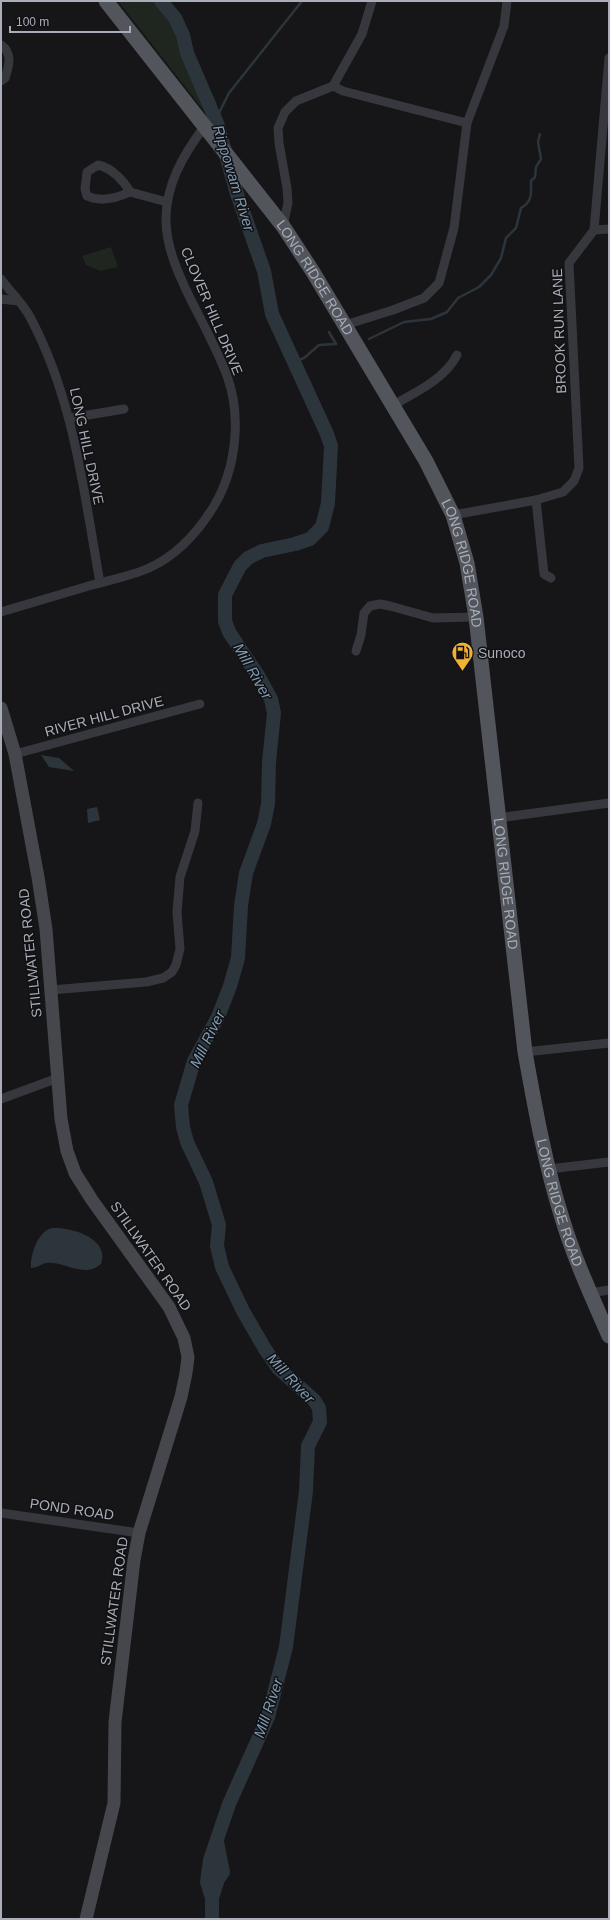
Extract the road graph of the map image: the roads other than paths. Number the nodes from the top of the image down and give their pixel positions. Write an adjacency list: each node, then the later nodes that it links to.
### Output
1 (106, 1): 9 (main road, LONG RIDGE ROAD)
2 (372, 1): 7 (street)
3 (507, 1): 8 (street)
4 (1, 45): 6 (street)
5 (609, 58): 14 (street)
6 (1, 81)
7 (333, 86): 8 (street); 12 (street)
8 (467, 123): 18 (street)
9 (204, 127): 11 (street, CLOVER HILL DRIVE); 12 (main road, LONG RIDGE ROAD)
10 (130, 192): 10 (street); 11 (street)
11 (167, 202): 26 (street, CLOVER HILL DRIVE)
12 (283, 226): 18 (main road, LONG RIDGE ROAD)
13 (609, 229): 14 (street)
14 (594, 230): 23 (street, BROOK RUN LANE)
15 (1, 278): 17 (street, LONG HILL DRIVE)
16 (1, 299): 17 (street)
17 (18, 301): 22 (street, LONG HILL DRIVE)
18 (345, 325): 20 (main road, LONG RIDGE ROAD)
19 (457, 355): 20 (street)
20 (393, 405): 24 (main road, LONG RIDGE ROAD)
21 (124, 409): 22 (street)
22 (70, 418): 26 (street, LONG HILL DRIVE)
23 (536, 500): 24 (street, BROOK RUN LANE); 25 (street)
24 (452, 515): 28 (main road, LONG RIDGE ROAD)
25 (551, 578)
26 (100, 583): 27 (street, CLOVER HILL DRIVE)
27 (1, 612)
28 (476, 617): 29 (street); 35 (main road, LONG RIDGE ROAD)
29 (356, 651)
30 (200, 704): 32 (street, RIVER HILL DRIVE)
31 (1, 708): 32 (main road, STILLWATER ROAD)
32 (15, 754): 36 (main road, STILLWATER ROAD)
33 (198, 803): 36 (street)
34 (609, 803): 35 (street)
35 (498, 818): 38 (main road, LONG RIDGE ROAD)
36 (52, 990): 39 (main road, STILLWATER ROAD)
37 (609, 1043): 38 (street)
38 (525, 1052): 42 (main road, LONG RIDGE ROAD)
39 (58, 1078): 40 (street); 47 (main road, STILLWATER ROAD)
40 (1, 1099)
41 (609, 1162): 42 (street)
42 (549, 1168): 44 (main road, LONG RIDGE ROAD)
43 (609, 1290): 44 (street)
44 (590, 1293): 45 (main road, LONG RIDGE ROAD)
45 (609, 1336)
46 (1, 1513): 47 (street, POND ROAD)
47 (139, 1533): 48 (main road, STILLWATER ROAD)
48 (86, 1919)

